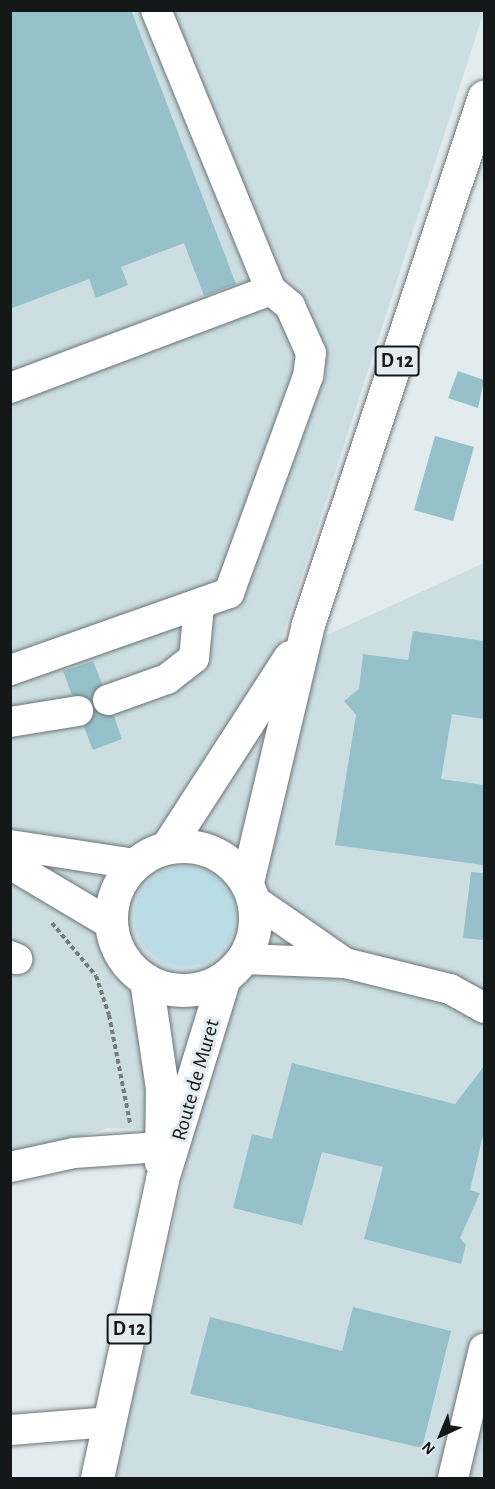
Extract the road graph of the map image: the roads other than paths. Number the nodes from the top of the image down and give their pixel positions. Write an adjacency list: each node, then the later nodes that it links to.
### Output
1 (156, 10): 3 (street)
2 (484, 97): 6 (main road, D 12)
3 (271, 290): 4 (street); 5 (street)
4 (10, 388)
5 (199, 606): 7 (street); 8 (street)
6 (308, 624): 12 (main road, D 12); 15 (main road, D 12)
7 (10, 670)
8 (108, 700)
9 (78, 711): 10 (street)
10 (10, 722)
11 (10, 845): 14 (street)
12 (167, 847): 14 (main road); 15 (main road)
13 (10, 864): 16 (street)
14 (134, 864): 16 (main road)
15 (250, 891): 17 (street); 18 (main road, Route de Muret)
16 (111, 924): 19 (main road)
17 (345, 963): 18 (street); 20 (street)
18 (234, 968): 19 (main road, Route de Muret); 23 (main road, Route de Muret / D 12)
19 (146, 980): 21 (main road, Route de Muret / D 12)
20 (484, 1008)
21 (160, 1147): 22 (street); 23 (main road, Route de Muret / D 12)
22 (10, 1167)
23 (162, 1179): 25 (main road, Route de Muret / D 12)
24 (484, 1349): 28 (street)
25 (108, 1422): 26 (street); 27 (main road, Route de Muret / D 12)
26 (10, 1430)
27 (97, 1479)
28 (453, 1479)

